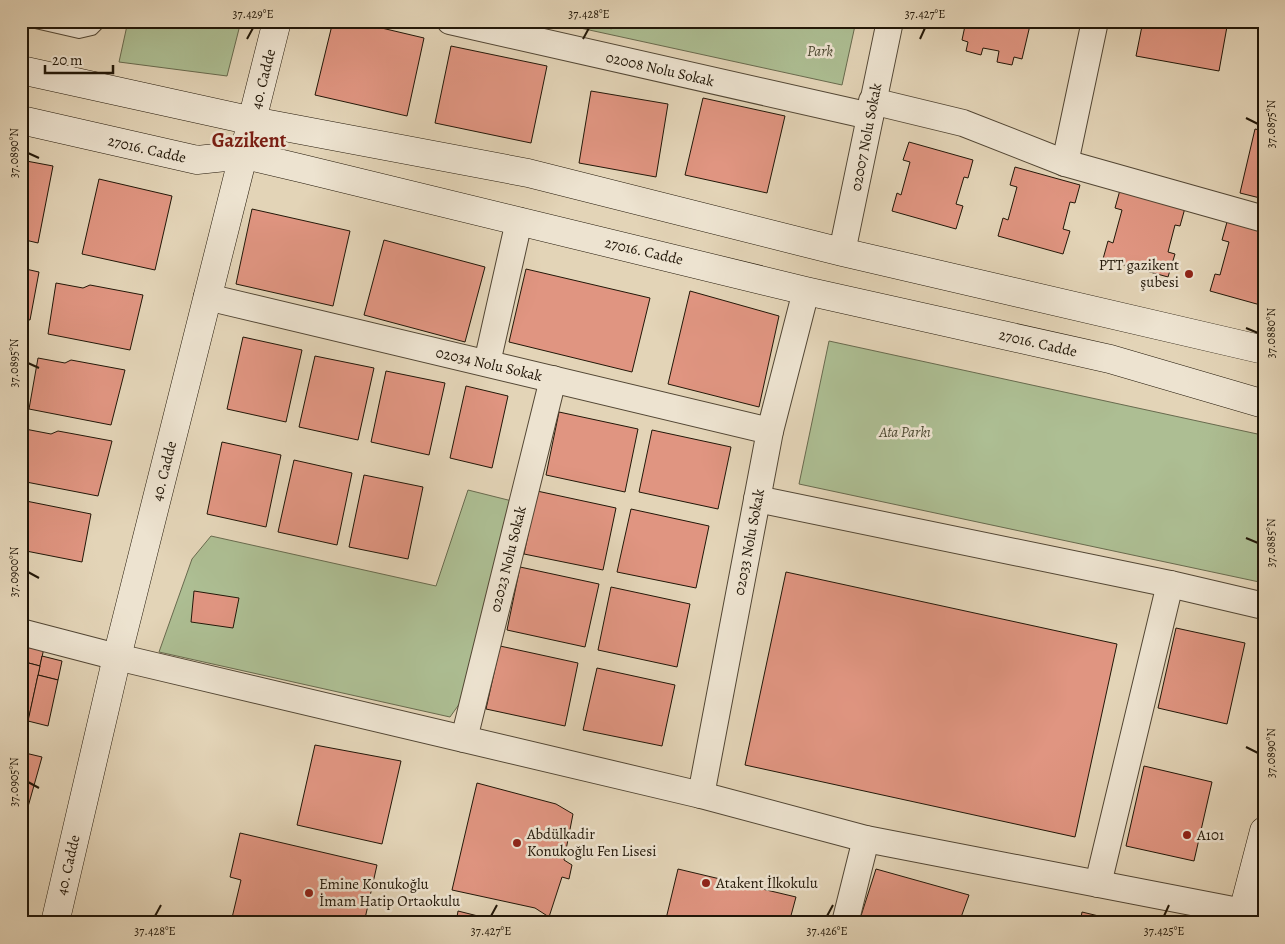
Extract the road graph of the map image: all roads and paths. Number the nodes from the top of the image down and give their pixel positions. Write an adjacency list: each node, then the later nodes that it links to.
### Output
1 (31, 21): 2 (lane)
2 (100, 21)
3 (277, 21): 12 (street, 40. Cadde)
4 (450, 21): 10 (street, 02008 Nolu Sokak)
5 (612, 21): 8 (path)
6 (890, 21): 10 (street, 02007 Nolu Sokak)
7 (1095, 21): 14 (street)
8 (610, 30)
9 (21, 70): 12 (street)
10 (871, 109): 14 (street, 02008 Nolu Sokak); 17 (street, 02007 Nolu Sokak)
11 (21, 120): 13 (street, 27016. Cadde)
12 (253, 121): 13 (street, 40. Cadde); 17 (street)
13 (245, 155): 16 (street, 27016. Cadde); 19 (street, 40. Cadde)
14 (1066, 163): 15 (street, 02008 Nolu Sokak)
15 (1264, 219)
16 (519, 221): 18 (street, 27016. Cadde); 21 (street)
17 (842, 252): 20 (street)
18 (806, 290): 23 (street, 27016. Cadde); 24 (street, 02033 Nolu Sokak)
19 (208, 297): 21 (street, 02034 Nolu Sokak); 29 (street, 40. Cadde)
20 (1264, 350)
21 (487, 363): 22 (street, 02034 Nolu Sokak)
22 (553, 379): 24 (street, 02034 Nolu Sokak); 30 (street, 02023 Nolu Sokak)
23 (1264, 404)
24 (770, 431): 25 (street, 02033 Nolu Sokak)
25 (757, 499): 26 (street); 31 (street, 02033 Nolu Sokak)
26 (1170, 584): 27 (street); 34 (street)
27 (1264, 606)
28 (21, 632): 29 (street)
29 (118, 657): 30 (street); 36 (street, 40. Cadde)
30 (464, 739): 31 (street)
31 (701, 796): 33 (street)
32 (1264, 831): 35 (street)
33 (866, 839): 34 (street); 37 (street)
34 (1098, 884): 35 (street)
35 (1249, 917)
36 (55, 923)
37 (845, 923)

